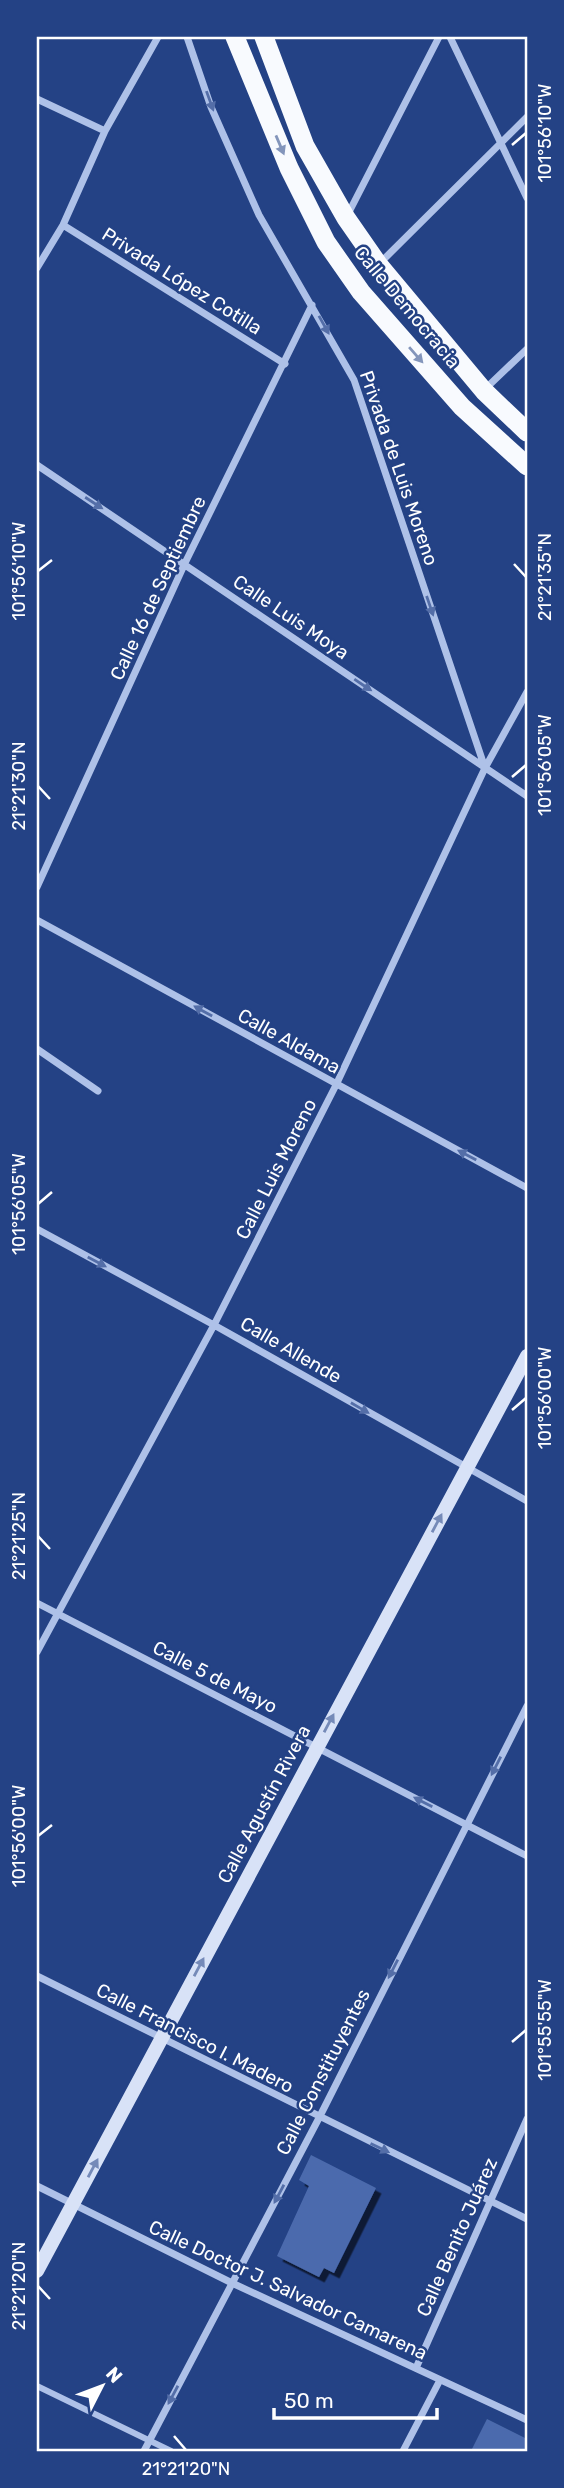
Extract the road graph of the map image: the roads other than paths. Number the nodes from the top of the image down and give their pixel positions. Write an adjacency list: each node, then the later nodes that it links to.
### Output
1 (158, 37): 9 (street)
2 (187, 37): 16 (street, Privada de Luis Moreno, one-way to 16)
3 (235, 37): 22 (highway, Calle Democracia, one-way to 22)
4 (264, 37): 12 (highway, Calle Democracia)
5 (439, 37): 12 (street)
6 (450, 37): 10 (street)
7 (37, 99): 9 (street)
8 (527, 117): 10 (street)
9 (105, 131): 13 (street)
10 (502, 141): 11 (street); 14 (street)
11 (527, 198)
12 (346, 218): 14 (highway, Calle Democracia)
13 (63, 225): 15 (street); 18 (street, Privada López Cotilla)
14 (378, 264): 19 (highway, Calle Democracia)
15 (37, 268)
16 (312, 305): 18 (street, Calle 16 de Septiembre); 25 (street, Privada de Luis Moreno, one-way to 25)
17 (527, 349): 19 (street)
18 (285, 363): 23 (street, Calle 16 de Septiembre)
19 (484, 391): 20 (highway, Calle Democracia)
20 (527, 432)
21 (37, 465): 23 (street, Calle Luis Moya, one-way to 23)
22 (527, 466)
23 (185, 563): 25 (street, Calle Luis Moya, one-way to 25); 27 (street, Calle 16 de Septiembre)
24 (527, 692): 25 (street, Calle Luis Moreno)
25 (485, 768): 26 (street, Calle Luis Moya); 30 (street, Calle Luis Moreno)
26 (527, 796)
27 (37, 887)
28 (37, 920): 30 (street, Calle Aldama, one-way to 28)
29 (37, 1049): 31 (street)
30 (336, 1085): 32 (street, Calle Aldama, one-way to 30); 34 (street, Calle Luis Moreno)
31 (98, 1091)
32 (527, 1188)
33 (37, 1229): 34 (street, Calle Allende, one-way to 34)
34 (214, 1325): 36 (street, Calle Allende, one-way to 36); 39 (street, Calle Luis Moreno)
35 (527, 1356): 36 (main road, Calle Agustín Rivera)
36 (466, 1468): 37 (street, Calle Allende); 42 (main road, Calle Agustín Rivera, one-way to 36)
37 (527, 1500)
38 (37, 1602): 39 (street, Calle 5 de Mayo)
39 (57, 1613): 40 (street, Calle Luis Moreno); 42 (street, Calle 5 de Mayo)
40 (37, 1652)
41 (527, 1706): 43 (street, Calle Constituyentes, one-way to 43)
42 (316, 1747): 43 (street, Calle 5 de Mayo, one-way to 42); 46 (main road, Calle Agustín Rivera, one-way to 42)
43 (466, 1824): 44 (street, Calle 5 de Mayo); 47 (street, Calle Constituyentes, one-way to 47)
44 (527, 1856)
45 (37, 1976): 46 (street, Calle Francisco I. Madero)
46 (161, 2038): 47 (street, Calle Francisco I. Madero); 51 (main road, Calle Agustín Rivera, one-way to 46)
47 (319, 2118): 50 (street, Calle Francisco I. Madero, one-way to 50); 54 (street, Calle Constituyentes, one-way to 54)
48 (527, 2119): 50 (street, Calle Benito Juárez)
49 (37, 2186): 51 (street, Calle Doctor J. Salvador Camarena)
50 (489, 2202): 52 (street, Calle Francisco I. Madero); 55 (street, Calle Benito Juárez)
51 (74, 2204): 53 (main road, Calle Agustín Rivera); 54 (street, Calle Doctor J. Salvador Camarena)
52 (527, 2219)
53 (37, 2271)
54 (232, 2283): 55 (street, Calle Doctor J. Salvador Camarena); 59 (street, Calle Constituyentes, one-way to 59)
55 (416, 2368): 56 (street, Calle Doctor J. Salvador Camarena)
56 (440, 2380): 58 (street, Calle Doctor J. Salvador Camarena); 62 (street)
57 (37, 2386): 59 (street)
58 (527, 2420)
59 (149, 2441): 60 (street, Calle Constituyentes); 61 (street)
60 (144, 2451)
61 (171, 2451)
62 (402, 2451)

